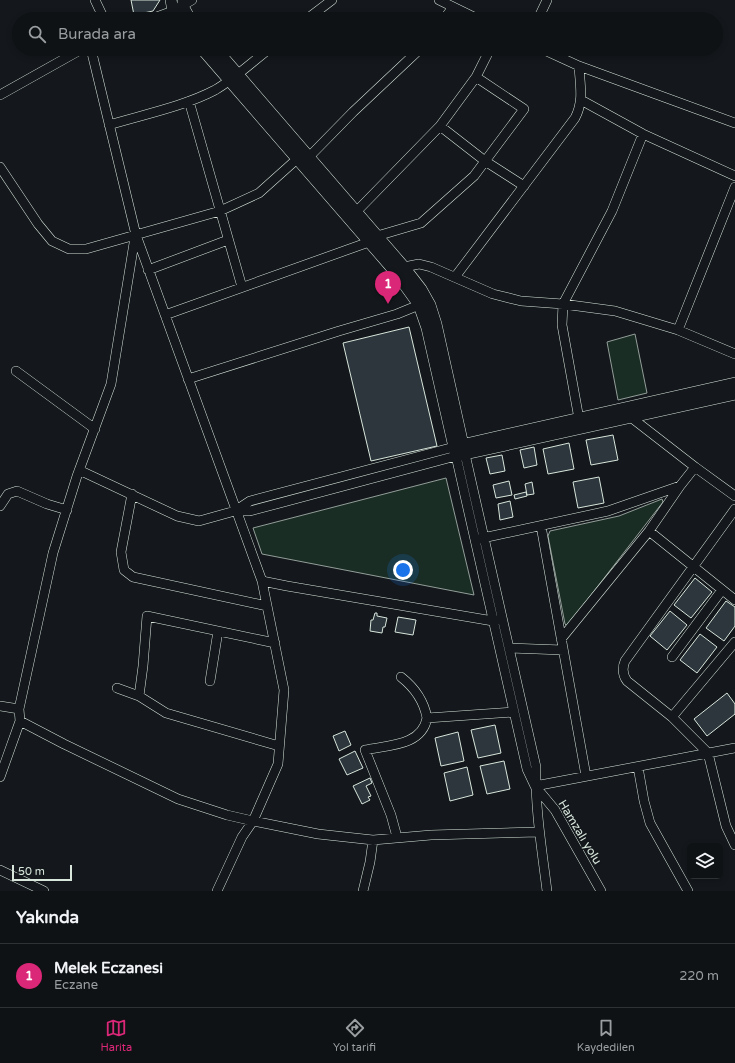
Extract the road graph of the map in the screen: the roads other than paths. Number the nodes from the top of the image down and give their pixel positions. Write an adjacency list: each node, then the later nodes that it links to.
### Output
1 (95, 0): 8 (street)
2 (332, 0): 10 (street)
3 (439, 0): 6 (street)
4 (547, 0): 13 (street)
5 (186, 2): 7 (street); 9 (main road)
6 (453, 7): 11 (street); 12 (street)
7 (174, 10)
8 (101, 12)
9 (188, 12)
10 (316, 12)
11 (449, 12)
12 (463, 12)
13 (541, 12)
14 (70, 56): 25 (street)
15 (93, 56): 29 (street)
16 (210, 56): 23 (main road)
17 (220, 56): 23 (main road)
18 (260, 56): 23 (street)
19 (413, 56): 32 (street)
20 (486, 56): 24 (street)
21 (557, 56): 22 (street)
22 (579, 66): 26 (street); 28 (street)
23 (233, 77): 27 (street); 32 (main road)
24 (476, 77): 30 (street); 33 (street)
25 (0, 95)
26 (581, 100): 31 (street); 36 (street)
27 (189, 101): 29 (street); 38 (street)
28 (735, 123)
29 (109, 125): 40 (street)
30 (440, 126): 33 (street); 39 (street)
31 (643, 134): 35 (street); 47 (street)
32 (303, 160): 38 (street); 39 (main road); 41 (main road)
33 (485, 161): 36 (street); 41 (street)
34 (0, 167): 40 (street)
35 (735, 176)
36 (524, 186): 45 (street)
37 (735, 187): 50 (street)
38 (220, 211): 40 (street); 42 (street)
39 (356, 212): 41 (main road)
40 (136, 236): 43 (street); 58 (street)
41 (373, 239): 44 (main road); 46 (street)
42 (228, 240): 43 (street); 46 (street)
43 (148, 270): 49 (street)
44 (400, 270): 45 (street); 48 (main road); 59 (main road)
45 (455, 277): 47 (street)
46 (242, 287): 49 (street)
47 (563, 304): 50 (street); 57 (street)
48 (419, 306): 53 (street); 59 (main road)
49 (165, 315): 53 (street)
50 (678, 330): 51 (street)
51 (735, 354)
52 (16, 371): 58 (street)
53 (188, 379): 68 (street)
54 (735, 383): 56 (main road)
55 (735, 394): 56 (main road)
56 (627, 413): 57 (main road); 59 (main road); 60 (street)
57 (579, 419): 59 (main road)
58 (95, 429): 61 (street)
59 (460, 450): 68 (street); 71 (street); 72 (street)
60 (695, 467): 62 (street); 64 (street)
61 (80, 470): 63 (street); 67 (street)
62 (680, 486): 69 (street); 70 (street)
63 (132, 494): 68 (street); 77 (street)
64 (735, 496)
65 (0, 506): 67 (street)
66 (735, 509): 73 (street)
67 (67, 510): 91 (street)
68 (235, 511): 74 (street)
69 (541, 526): 71 (street); 80 (street)
70 (649, 531): 73 (street); 80 (street)
71 (484, 538): 72 (street); 78 (street)
72 (475, 540): 78 (street)
73 (692, 566): 75 (street); 93 (street)
74 (262, 581): 77 (street); 78 (street)
75 (722, 590): 76 (street); 85 (street)
76 (735, 600)
77 (267, 606): 82 (street)
78 (498, 619): 83 (street); 92 (street)
79 (218, 631): 82 (street); 87 (street); 89 (street)
80 (561, 639): 84 (street)
81 (735, 642): 93 (street)
82 (275, 643): 96 (street)
83 (509, 648): 84 (street); 102 (street)
84 (562, 650): 100 (street)
85 (672, 656)
86 (401, 677): 94 (street)
87 (210, 681)
88 (117, 688): 89 (street)
89 (139, 696): 96 (street)
90 (0, 706): 91 (street)
91 (19, 709): 95 (street)
92 (514, 712): 94 (street); 102 (street)
93 (672, 717): 98 (street)
94 (427, 718): 105 (street)
95 (20, 721): 101 (street); 103 (street)
96 (280, 746): 103 (street)
97 (735, 748): 98 (street)
98 (708, 753): 99 (street); 107 (street)
99 (638, 767): 100 (street); 114 (street)
100 (586, 776): 102 (street)
101 (0, 777)
102 (535, 786): 104 (street); 113 (street, Hamzalı yolu)
103 (253, 821): 106 (street); 110 (street)
104 (539, 832): 105 (street); 112 (street)
105 (397, 837): 106 (street)
106 (373, 840): 111 (street)
107 (735, 845)
108 (0, 870): 109 (street)
109 (44, 891)
110 (217, 891)
111 (363, 891)
112 (547, 891)
113 (601, 891)
114 (688, 891)

